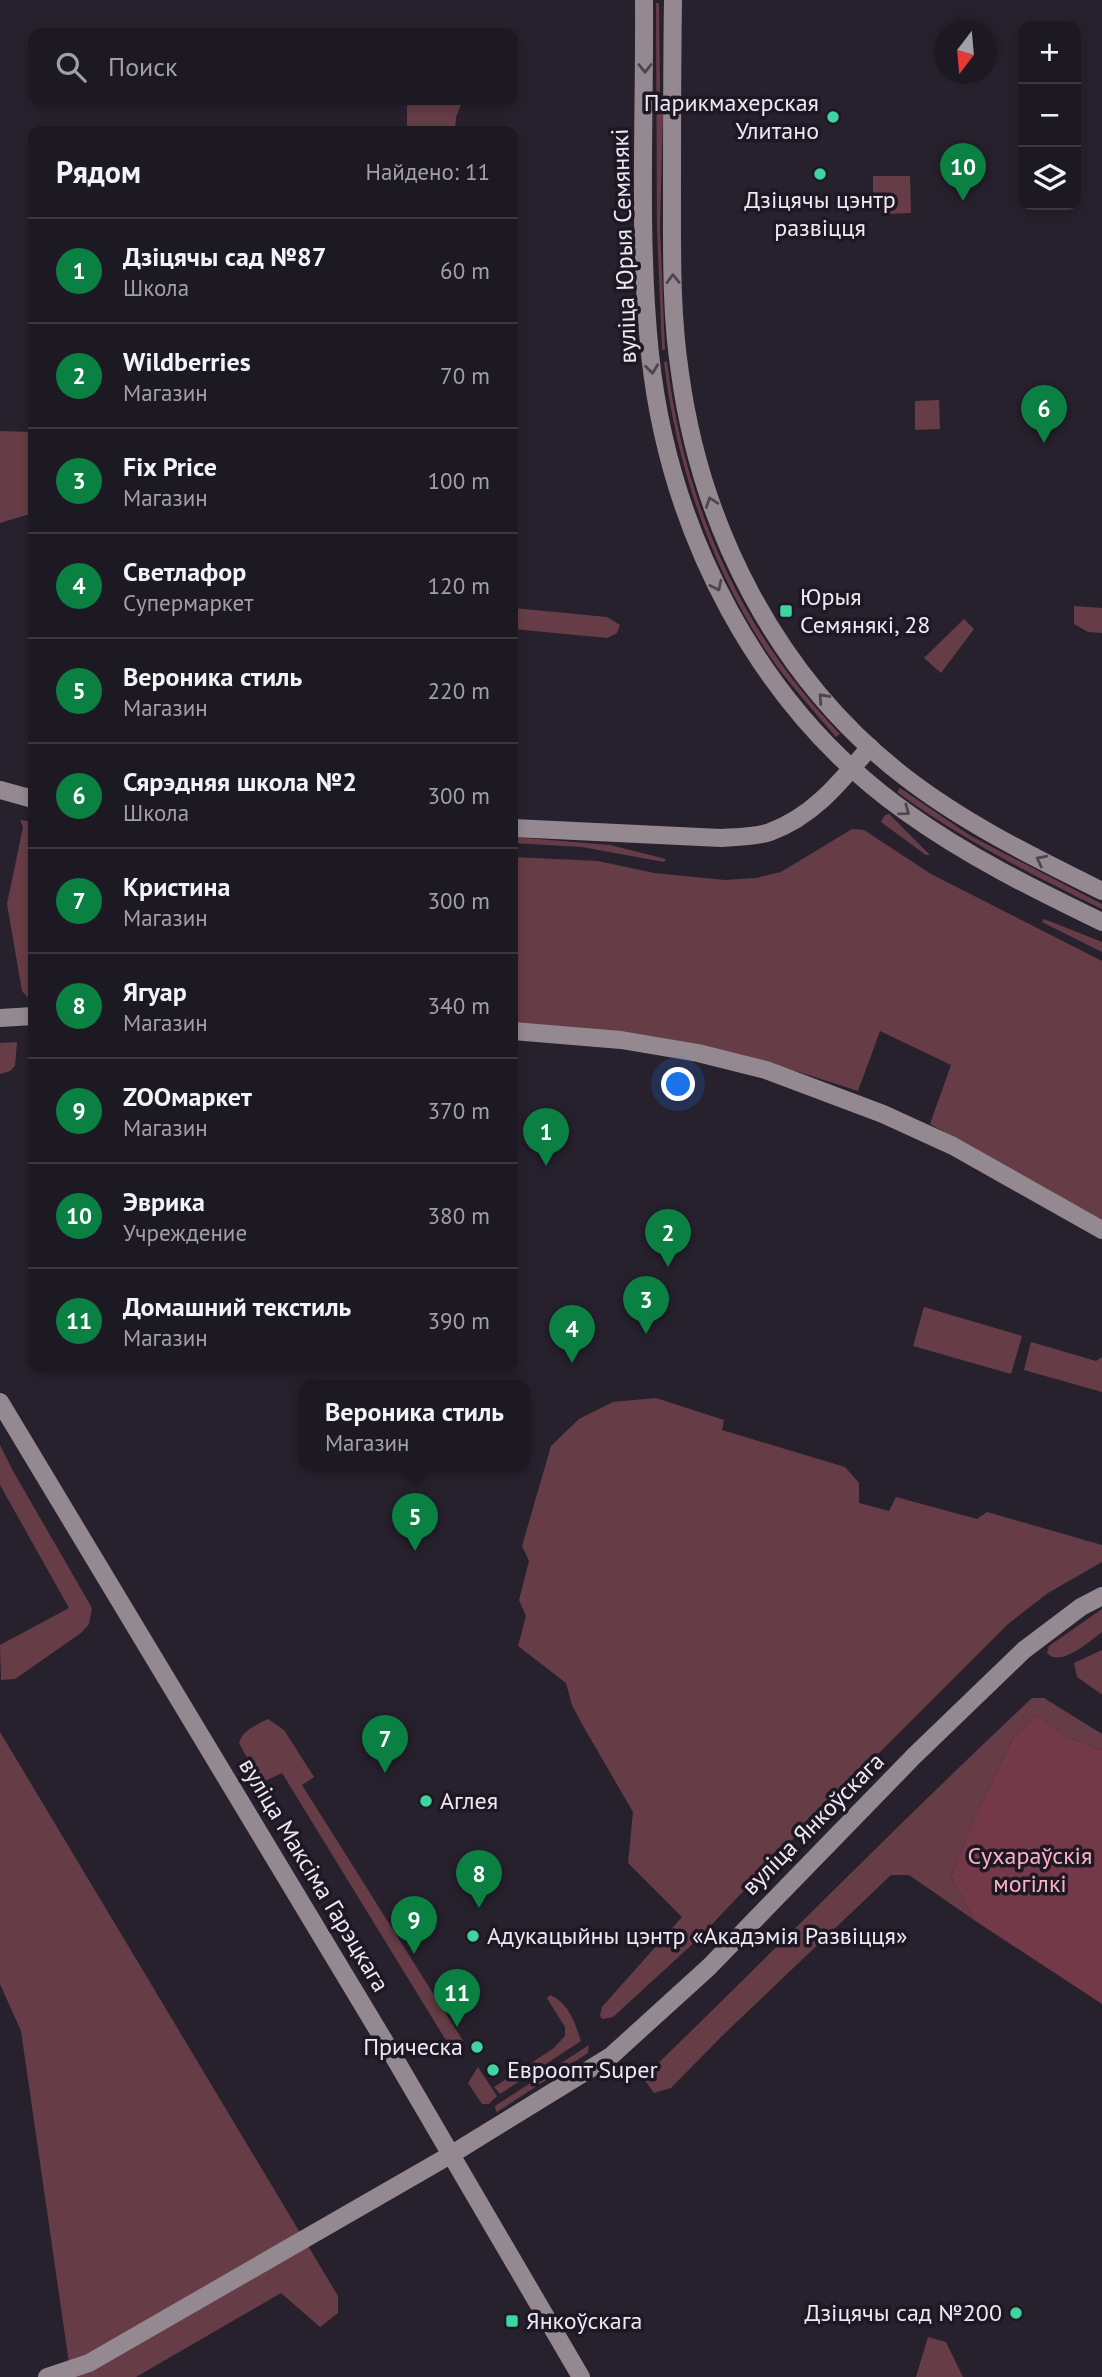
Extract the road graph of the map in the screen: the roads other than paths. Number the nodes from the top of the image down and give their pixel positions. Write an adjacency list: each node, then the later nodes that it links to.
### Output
1 (644, 0): 4 (main road, вуліца Юрыя Семянякі, one-way to 4)
2 (673, 0): 3 (main road, вуліца Юрыя Семянякі, one-way to 2)
3 (870, 747): 4 (main road); 9 (main road, вуліца Юрыя Семянякі, one-way to 3)
4 (852, 768): 8 (main road); 10 (main road, вуліца Юрыя Семянякі, one-way to 10)
5 (0, 789): 6 (main road); 7 (main road)
6 (28, 789)
7 (28, 797)
8 (518, 828)
9 (1102, 891)
10 (1102, 922)
11 (28, 1016): 12 (main road)
12 (0, 1018)
13 (518, 1031): 14 (main road)
14 (1102, 1230)
15 (0, 1402): 17 (main road, вуліца Максіма Гарэцкага)
16 (1102, 1595): 17 (main road, вуліца Янкоўскага)
17 (452, 2154): 18 (main road, вуліца Янкоўскага); 19 (main road, вуліца Максіма Гарэцкага)
18 (47, 2377)
19 (581, 2377)

